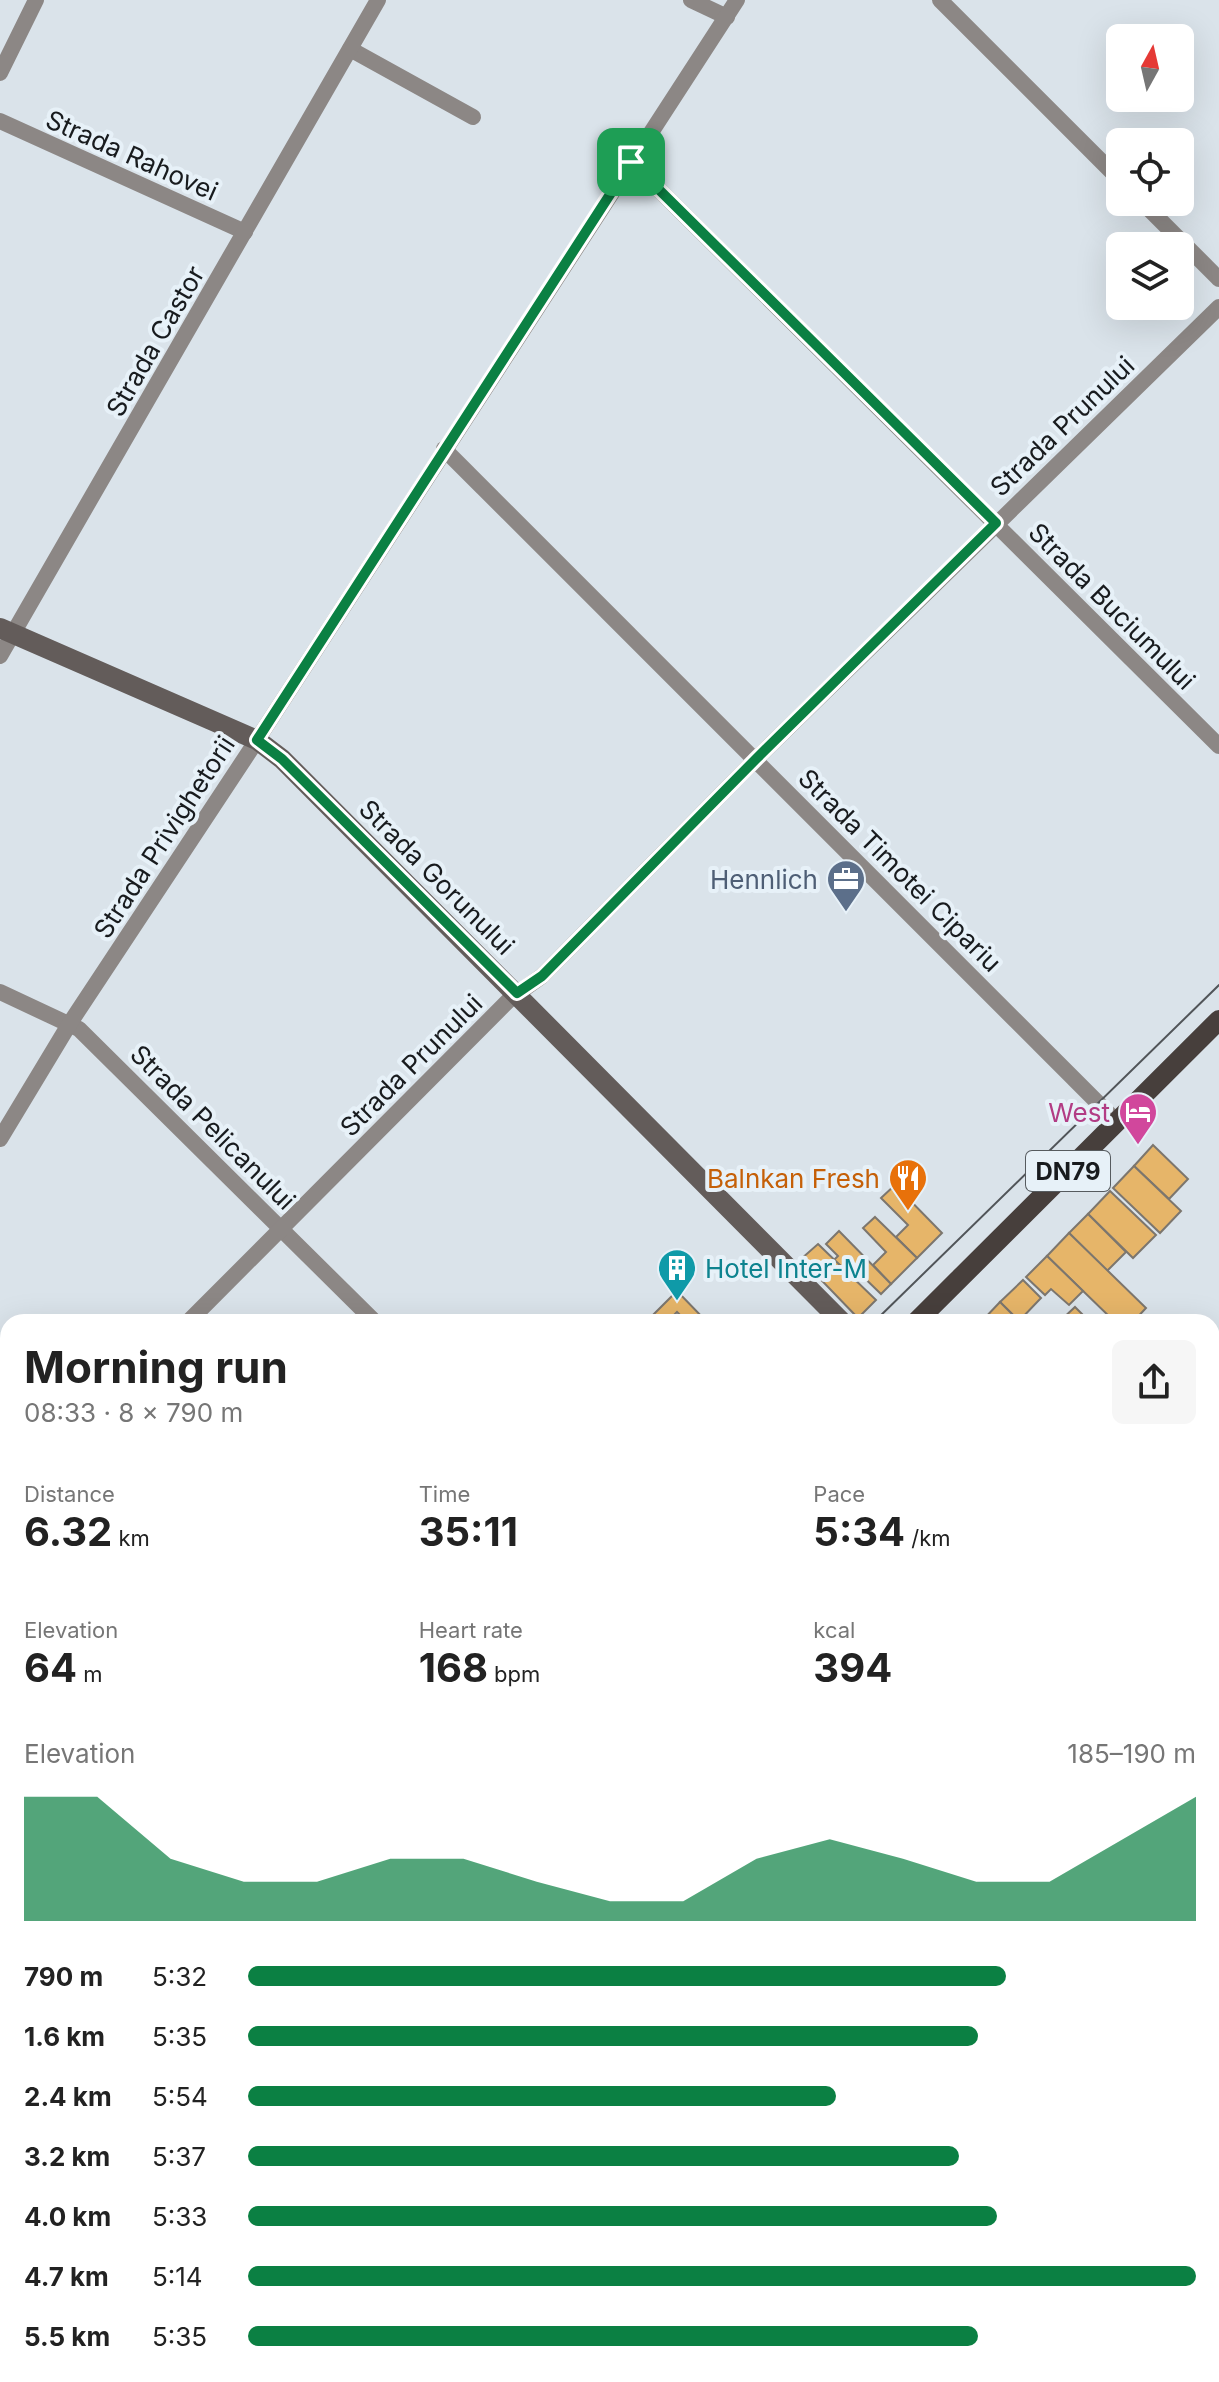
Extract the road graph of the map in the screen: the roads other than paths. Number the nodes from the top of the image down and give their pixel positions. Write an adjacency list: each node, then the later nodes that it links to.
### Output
1 (36, 0): 8 (street)
2 (378, 0): 7 (street, Strada Castor)
3 (691, 0): 6 (street)
4 (737, 0): 6 (street, Strada Privighetorii)
5 (940, 0): 12 (street)
6 (727, 17): 11 (street, Strada Privighetorii)
7 (350, 49): 9 (street); 14 (street, Strada Castor)
8 (0, 73)
9 (473, 117)
10 (0, 121): 14 (street, Strada Rahovei)
11 (631, 162): 17 (street, Strada Privighetorii); 18 (street, Strada Buciumului)
12 (1106, 166)
13 (1156, 216): 15 (street)
14 (245, 232): 19 (street, Strada Castor)
15 (1219, 279)
16 (1219, 307): 18 (street, Strada Prunului)
17 (444, 449): 21 (street, Strada Privighetorii); 23 (street, Strada Timotei Cipariu)
18 (996, 523): 22 (street, Strada Buciumului); 23 (street, Strada Prunului)
19 (6, 631): 20 (street, Strada Castor); 21 (street, Strada Gorunului)
20 (0, 656)
21 (257, 740): 25 (street, Strada Gorunului); 27 (street, Strada Privighetorii)
22 (1219, 746)
23 (756, 759): 25 (street, Strada Prunului); 28 (street, Strada Timotei Cipariu)
24 (0, 992): 27 (street, Strada Pelicanului)
25 (517, 993): 30 (street, Strada Prunului); 33 (street, Strada Gorunului)
26 (1219, 1020): 28 (main road, DN79)
27 (70, 1023): 29 (street, Strada Privighetorii); 30 (street, Strada Pelicanului)
28 (1117, 1122): 34 (main road, DN79)
29 (0, 1139)
30 (282, 1229): 31 (street, Strada Prunului); 32 (street, Strada Pelicanului)
31 (196, 1314)
32 (367, 1314)
33 (834, 1314)
34 (924, 1314)

